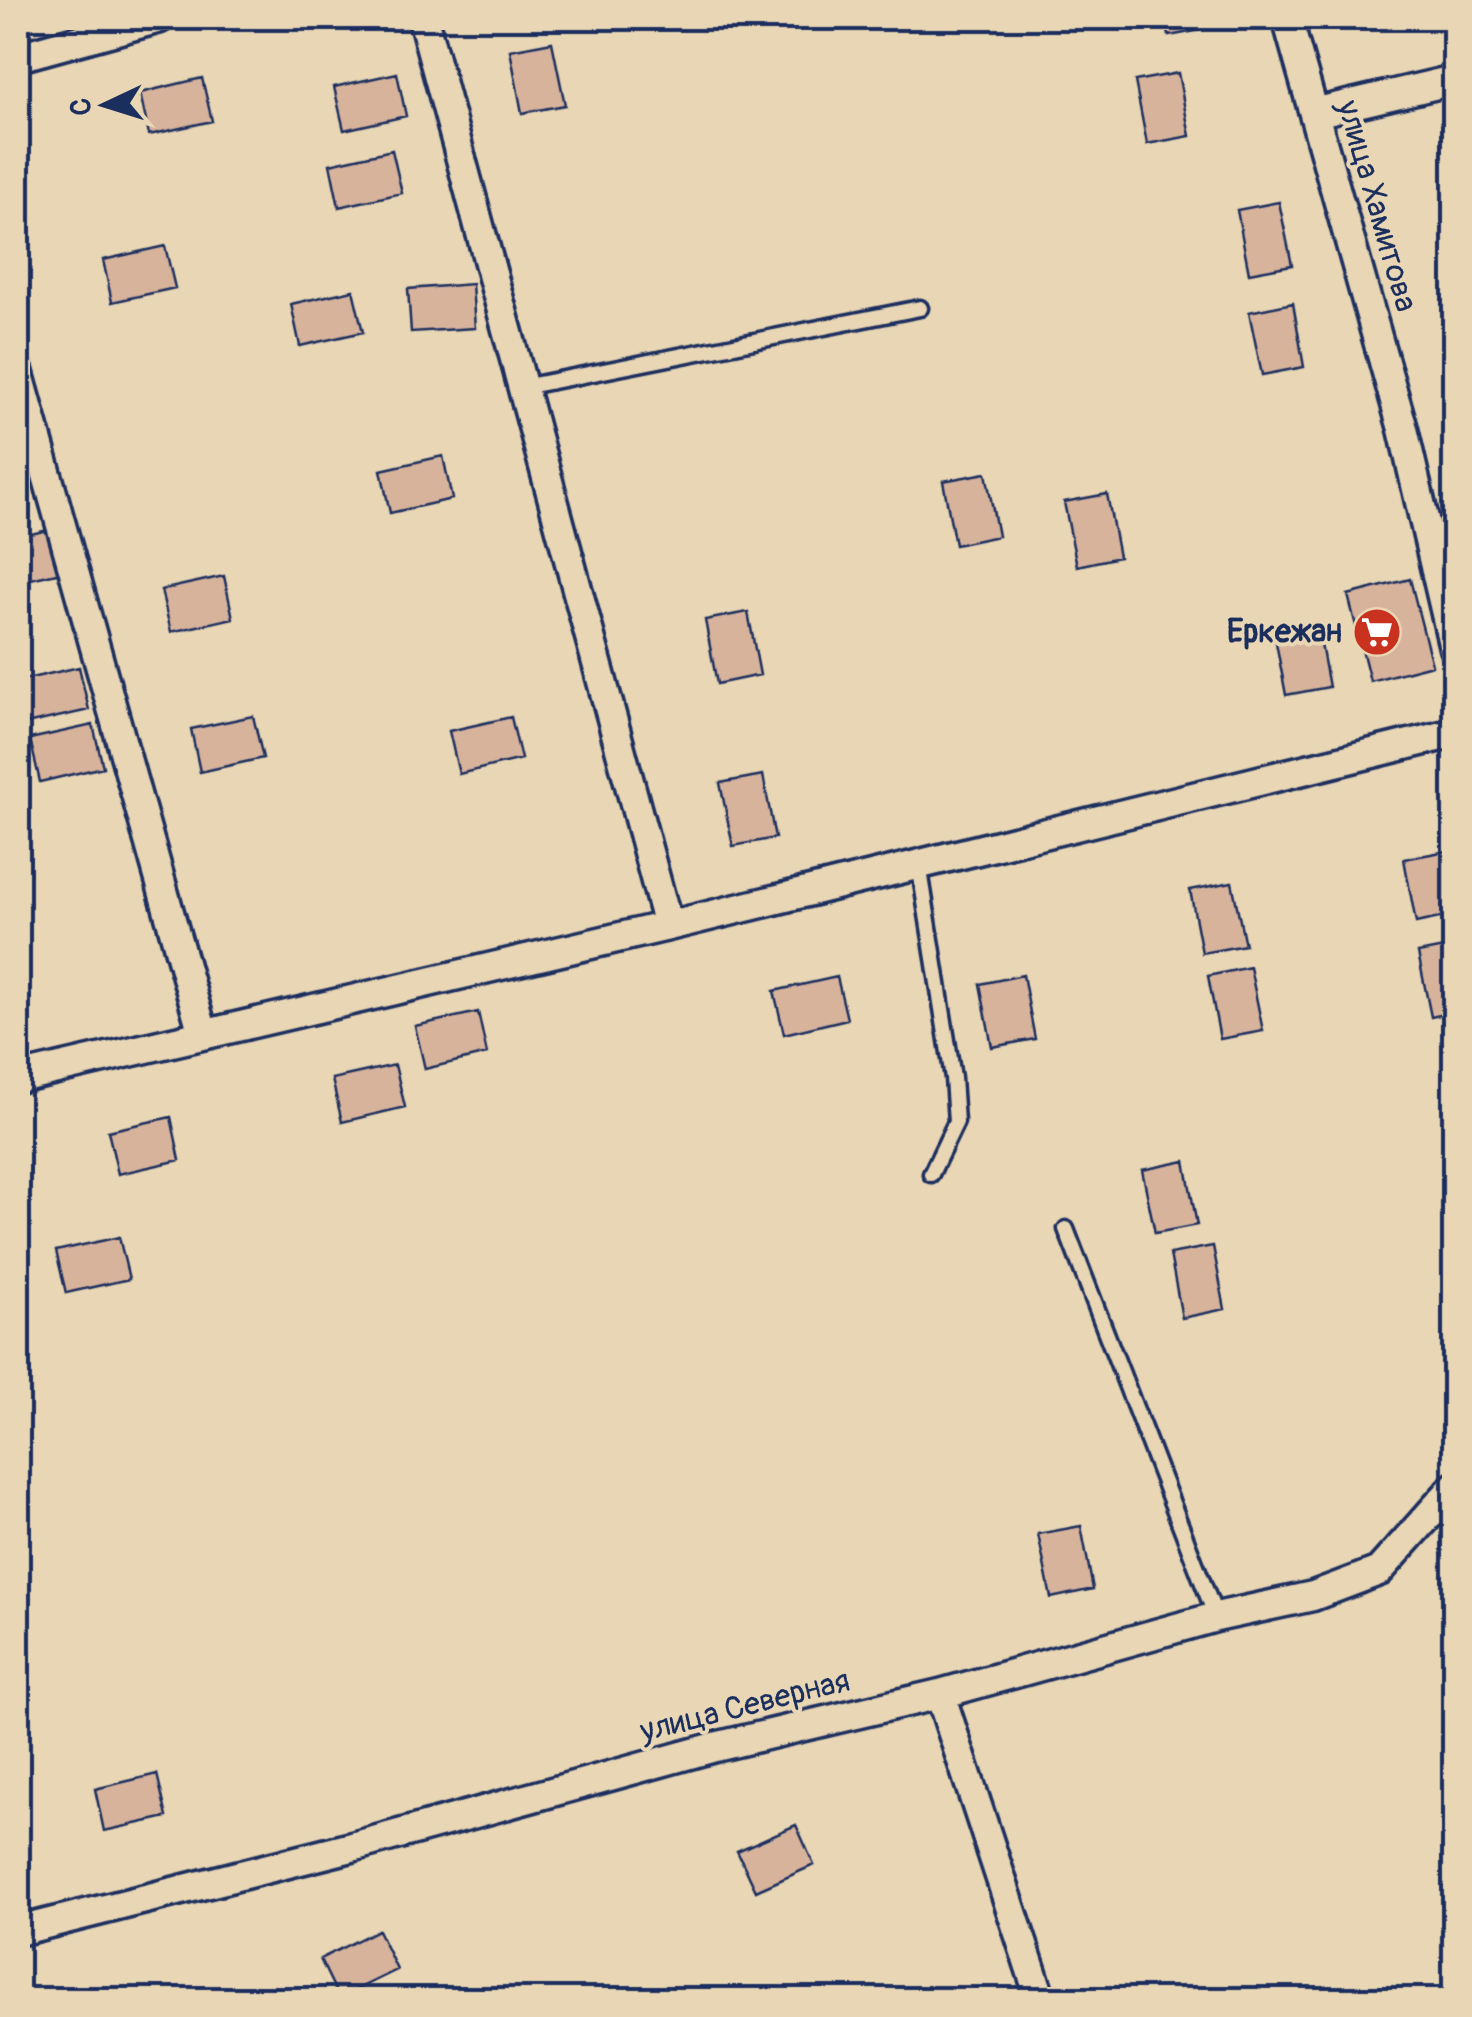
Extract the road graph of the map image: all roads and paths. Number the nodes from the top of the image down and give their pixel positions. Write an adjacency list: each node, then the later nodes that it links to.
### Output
1 (160, 18): 4 (street)
2 (423, 18): 9 (street)
3 (1287, 18): 6 (street, улица Хамитова)
4 (18, 57)
5 (1454, 80): 6 (street)
6 (1314, 114): 10 (street, улица Хамитова)
7 (920, 308): 9 (lane)
8 (18, 371): 14 (street)
9 (523, 387): 13 (street)
10 (1454, 648)
11 (1454, 733): 12 (street)
12 (919, 864): 13 (street); 16 (lane)
13 (668, 926): 14 (street)
14 (204, 1034): 15 (street)
15 (18, 1078)
16 (930, 1174)
17 (1066, 1229): 19 (lane)
18 (1454, 1487): 19 (street, улица Северная)
19 (1216, 1616): 20 (street, улица Северная)
20 (940, 1694): 21 (street, улица Северная); 22 (street)
21 (18, 1931)
22 (1041, 2000)

